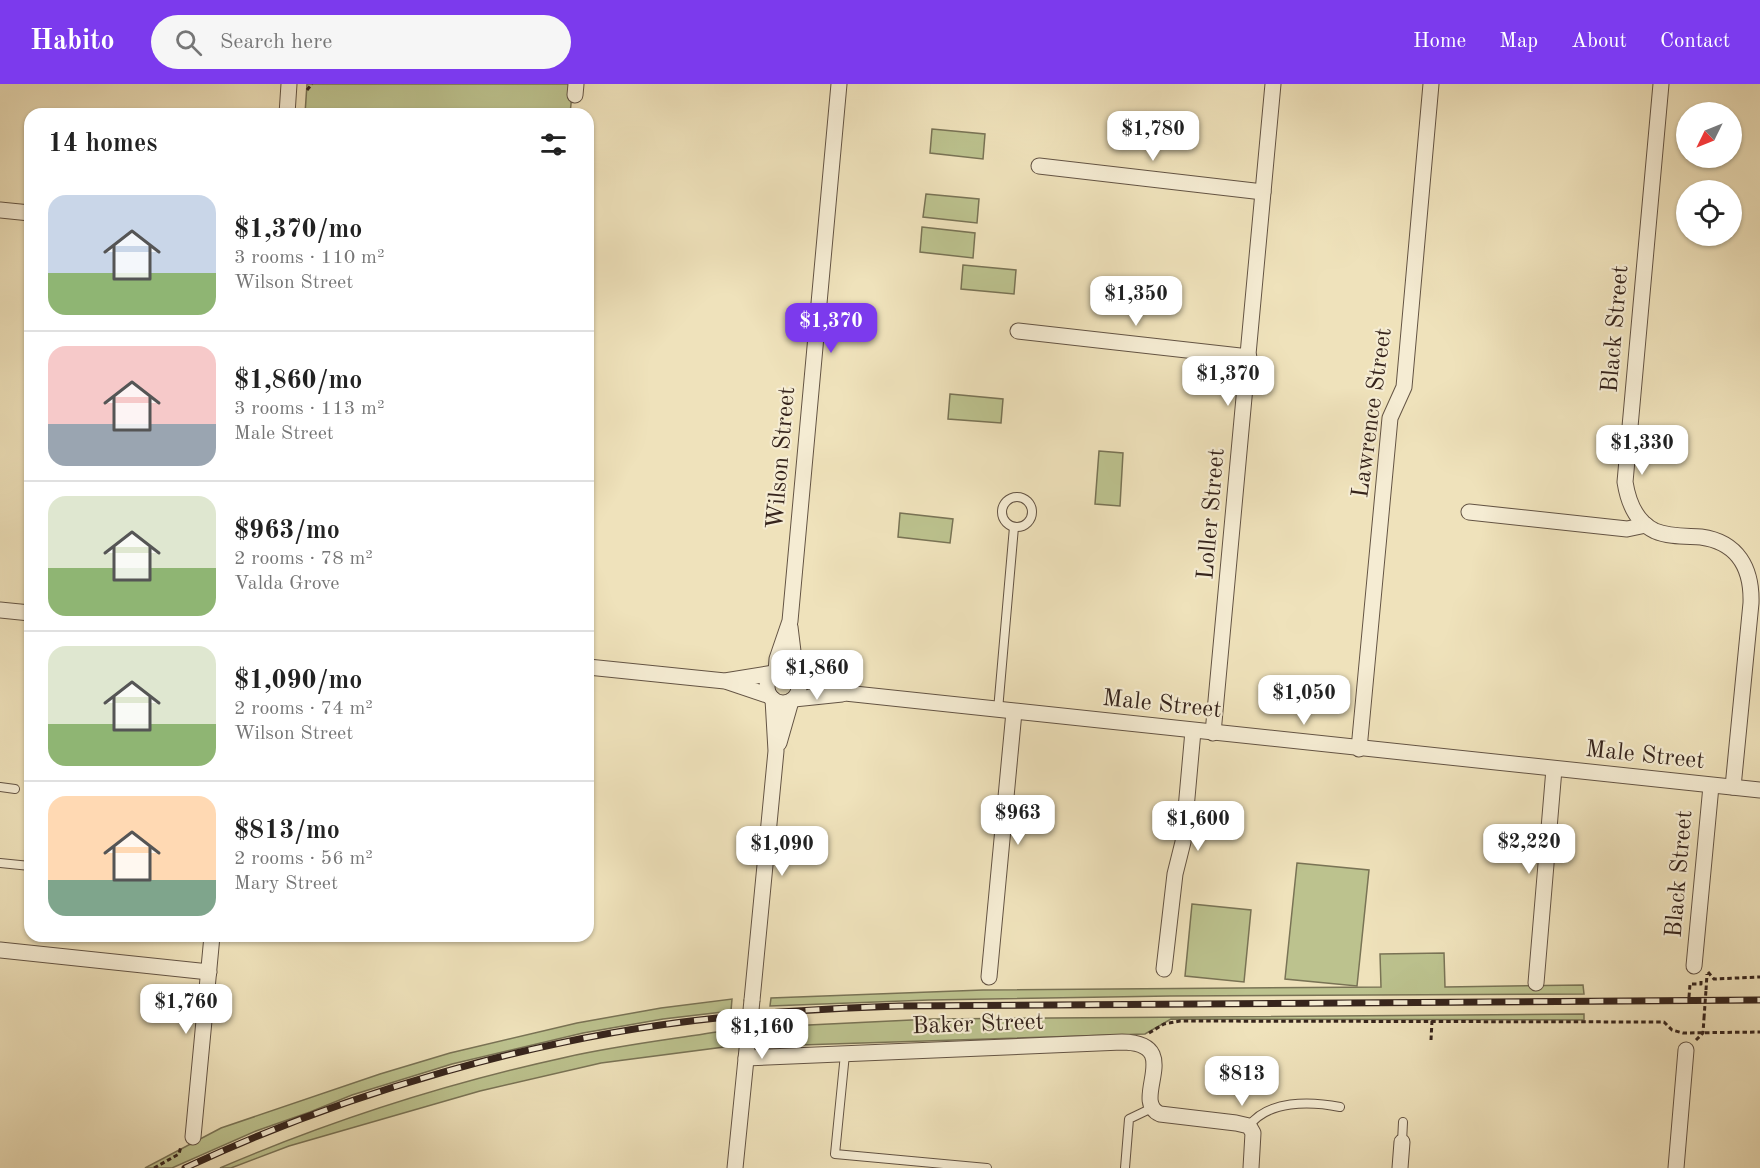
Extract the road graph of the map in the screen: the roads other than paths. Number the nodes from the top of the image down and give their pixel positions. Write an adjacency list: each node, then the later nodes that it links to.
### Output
1 (289, 84): 6 (street)
2 (839, 84): 18 (street, Wilson Street)
3 (1273, 84): 8 (street, Loller Street)
4 (1431, 84): 30 (street, Lawrence Street)
5 (1661, 84): 14 (street, Black Street)
6 (287, 108)
7 (1039, 166): 8 (street)
8 (1263, 192): 12 (street, Loller Street)
9 (0, 210): 10 (street)
10 (24, 212)
11 (1018, 331): 12 (street)
12 (1249, 357): 29 (street, Loller Street)
13 (1469, 512): 14 (street)
14 (1646, 525): 35 (street)
15 (1014, 527): 15 (lane); 26 (lane)
16 (0, 610): 17 (street)
17 (24, 612)
18 (790, 621): 20 (street, Wilson Street); 21 (street, Wilson Street)
19 (594, 668): 22 (street)
20 (775, 672): 21 (street); 22 (street); 24 (street)
21 (797, 677): 23 (street, Male Street); 25 (street)
22 (725, 681): 24 (street)
23 (845, 693): 25 (street, Male Street); 26 (street, Male Street)
24 (771, 697): 25 (street); 31 (street)
25 (793, 700): 31 (street)
26 (998, 710): 27 (street, Male Street)
27 (1014, 712): 28 (street, Male Street); 45 (street)
28 (1193, 731): 29 (street, Male Street); 42 (street)
29 (1213, 733): 30 (street, Male Street)
30 (1359, 749): 32 (street, Male Street)
31 (776, 751): 49 (street, bridge)
32 (1554, 770): 33 (street, Male Street); 46 (street)
33 (1711, 786): 35 (street, Male Street); 43 (street, Black Street)
34 (0, 787): 36 (lane)
35 (1733, 787): 37 (street, Male Street)
36 (15, 789)
37 (1760, 790)
38 (0, 863): 39 (lane)
39 (24, 865)
40 (212, 942): 44 (street)
41 (0, 950): 44 (street)
42 (1164, 969)
43 (1701, 971)
44 (209, 972): 54 (street)
45 (989, 976)
46 (1536, 983)
47 (1686, 1050): 61 (street)
48 (845, 1054): 49 (street, Baker Street); 51 (street, Baker Street); 57 (lane)
49 (746, 1058): 56 (street)
50 (1340, 1107): 53 (lane)
51 (1152, 1108): 53 (street); 58 (lane)
52 (1403, 1122): 55 (lane)
53 (1249, 1126): 59 (street)
54 (193, 1137)
55 (1402, 1142): 60 (street)
56 (735, 1168)
57 (987, 1168)
58 (1125, 1168)
59 (1251, 1168)
60 (1400, 1168)
61 (1676, 1168)

